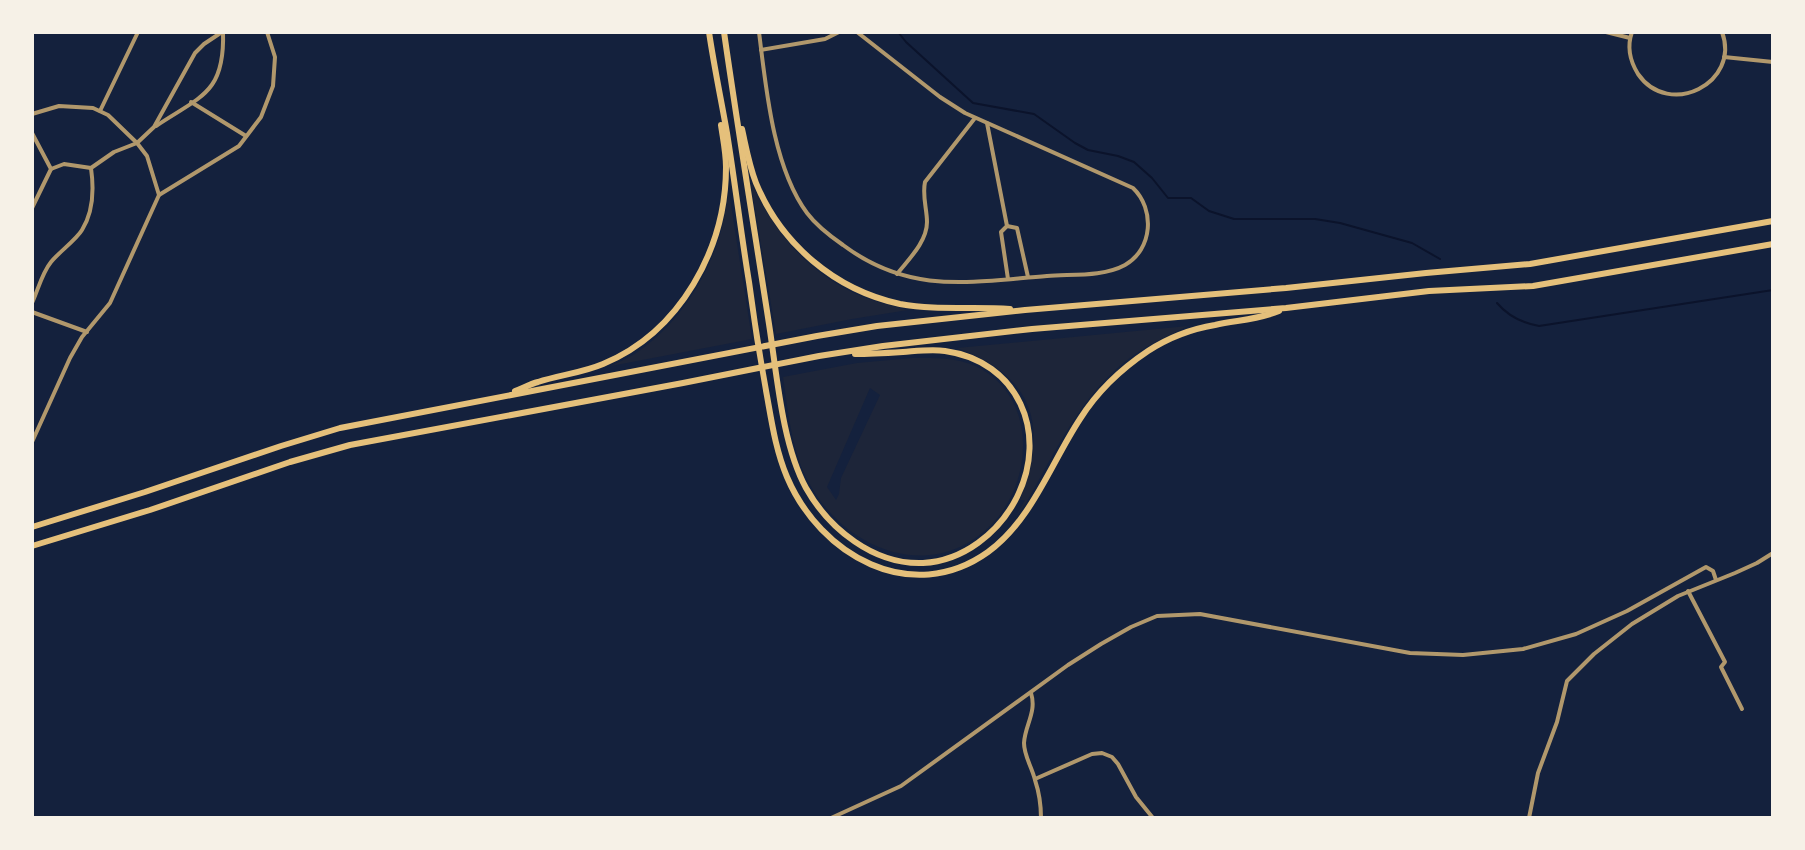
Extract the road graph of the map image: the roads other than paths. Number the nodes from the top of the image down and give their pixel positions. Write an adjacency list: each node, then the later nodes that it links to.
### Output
1 (138, 32): 18 (street)
2 (222, 32): 17 (street); 22 (street)
3 (267, 32): 24 (street)
4 (709, 32): 16 (highway)
5 (724, 32): 15 (highway)
6 (759, 32): 12 (street)
7 (839, 32): 12 (street)
8 (857, 32): 20 (street)
9 (1606, 32): 11 (street)
10 (1722, 32): 13 (street)
11 (1631, 35): 13 (street)
12 (761, 50): 33 (street)
13 (1724, 57): 14 (street)
14 (1773, 62)
15 (732, 86): 38 (highway); 41 (highway)
16 (718, 89): 37 (highway); 42 (highway)
17 (191, 102): 22 (street); 24 (street)
18 (100, 111): 19 (street); 25 (street)
19 (32, 114)
20 (975, 118): 21 (street); 33 (street)
21 (987, 123): 31 (street); 34 (street)
22 (154, 127): 25 (street)
23 (32, 133): 27 (street)
24 (246, 136): 28 (street)
25 (137, 143): 26 (street); 28 (street)
26 (91, 168): 27 (street); 36 (street)
27 (51, 169): 29 (street)
28 (159, 195): 40 (street)
29 (32, 208)
30 (1773, 221): 38 (highway)
31 (1007, 226): 34 (street); 35 (street)
32 (1773, 244): 37 (highway)
33 (897, 274): 35 (street)
34 (1028, 277): 35 (street)
35 (1008, 279)
36 (32, 303)
37 (1286, 308): 41 (highway)
38 (1025, 310): 42 (highway)
39 (32, 312): 40 (street)
40 (87, 332): 43 (street)
41 (819, 356): 45 (highway)
42 (502, 397): 44 (highway)
43 (33, 438)
44 (32, 527)
45 (32, 546)
46 (1773, 553): 47 (street)
47 (1716, 580): 48 (street); 49 (street)
48 (1688, 591): 50 (street); 55 (street)
49 (1031, 693): 51 (street); 52 (street)
50 (1742, 709)
51 (1035, 779): 53 (street); 54 (street)
52 (831, 818)
53 (1041, 818)
54 (1153, 818)
55 (1529, 818)

